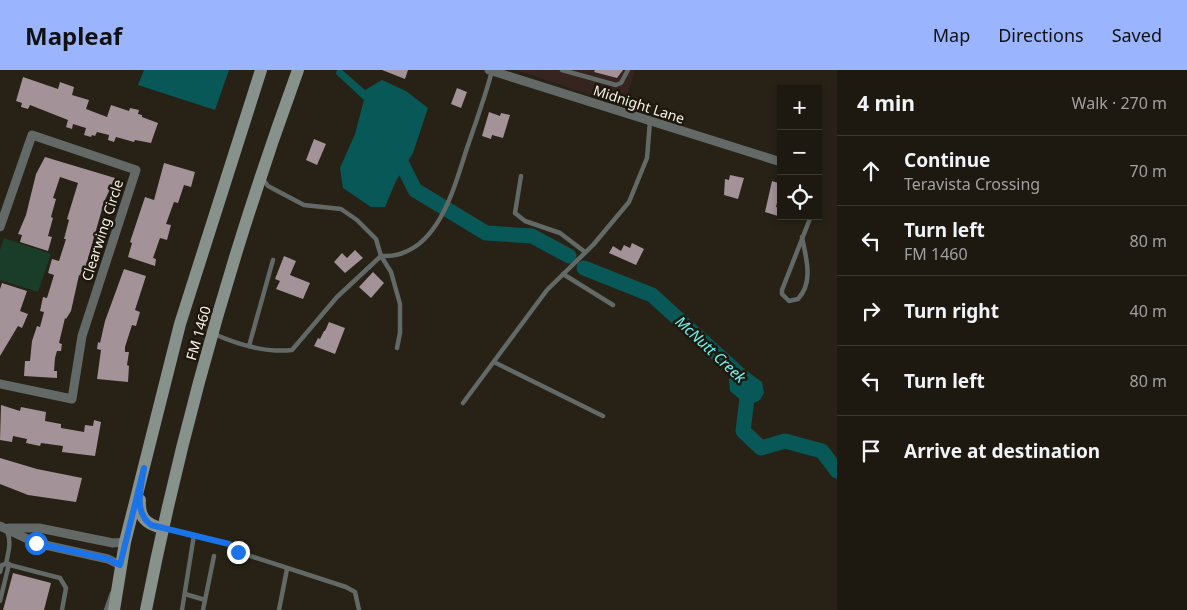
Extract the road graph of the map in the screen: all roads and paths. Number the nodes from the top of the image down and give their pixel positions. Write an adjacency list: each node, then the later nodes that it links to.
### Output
1 (261, 70): 28 (main road, FM 1460 / FM 1460)
2 (298, 70): 11 (main road, FM 1460 / FM 1460)
3 (491, 70): 7 (street, Midnight Lane); 17 (lane)
4 (562, 70): 8 (lane)
5 (586, 70): 8 (lane)
6 (628, 70): 8 (lane)
7 (515, 74): 9 (street, Midnight Lane)
8 (584, 76)
9 (650, 122): 10 (street, Midnight Lane); 16 (lane)
10 (777, 161)
11 (260, 176): 17 (lane); 21 (main road, FM 1460 / FM 1460)
12 (521, 176): 16 (lane)
13 (809, 220): 15 (lane)
14 (0, 227): 25 (street, Clearwing Circle)
15 (802, 237): 15 (lane)
16 (585, 252): 19 (lane)
17 (381, 256): 22 (lane); 23 (lane)
18 (273, 260): 22 (lane)
19 (563, 274): 20 (lane); 24 (lane)
20 (613, 305)
21 (213, 334): 22 (lane); 30 (main road, FM 1460 / FM 1460)
22 (249, 346)
23 (397, 348)
24 (494, 362): 26 (lane); 27 (lane)
25 (0, 384)
26 (463, 403)
27 (603, 416)
28 (144, 468): 30 (main road); 32 (main road, FM 1460 / FM 1460)
29 (3, 527): 32 (street); 34 (lane); 35 (street)
30 (162, 528): 31 (lane); 45 (main road, FM 1460 / FM 1460)
31 (194, 535): 36 (lane); 39 (lane)
32 (125, 542): 35 (main road, FM 1460 / FM 1460)
33 (214, 556): 40 (lane)
34 (8, 564): 37 (lane); 41 (lane); 42 (lane)
35 (120, 565): 38 (main road, FM 1460 / FM 1460)
36 (287, 570): 48 (lane); 49 (lane)
37 (0, 572)
38 (118, 581): 43 (lane); 44 (main road, FM 1460 / FM 1460)
39 (185, 594): 40 (lane); 46 (lane)
40 (205, 600): 47 (lane)
41 (0, 601)
42 (62, 610)
43 (106, 610)
44 (114, 610)
45 (146, 610)
46 (182, 610)
47 (203, 610)
48 (279, 610)
49 (360, 610)

